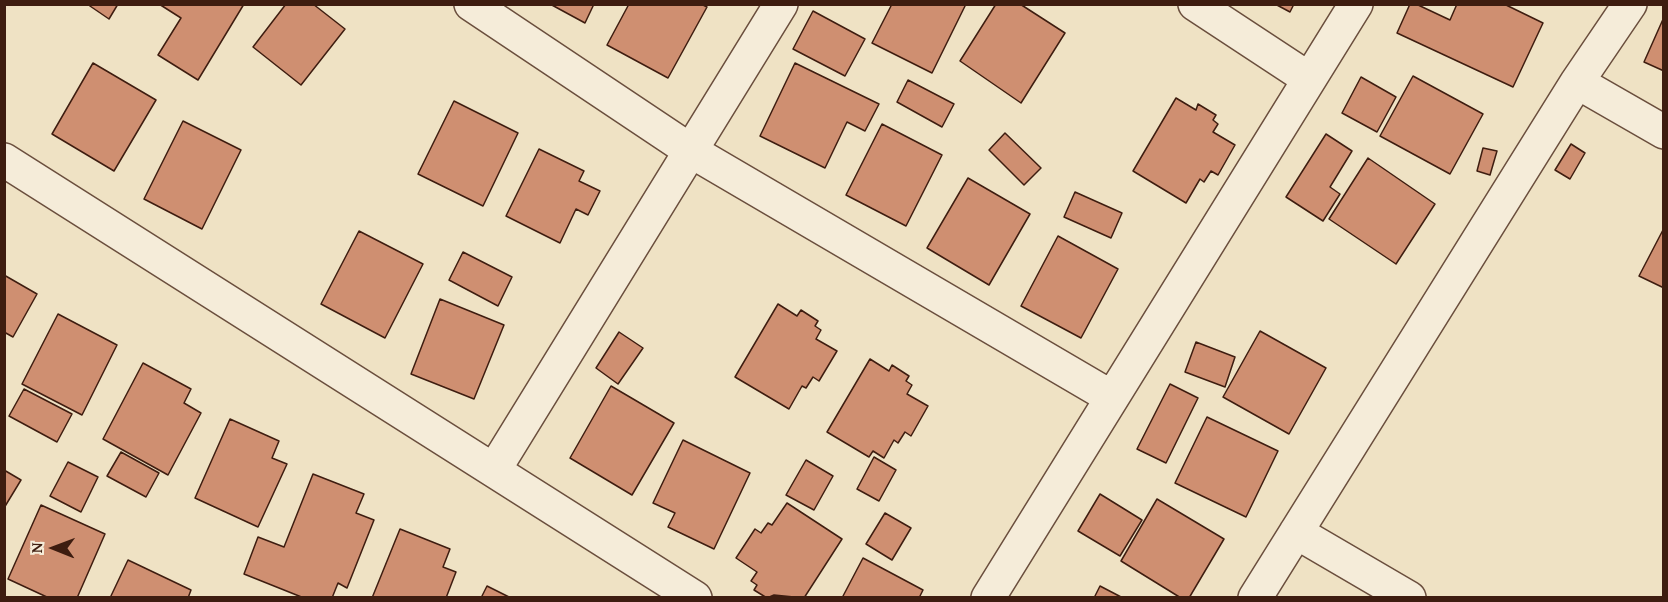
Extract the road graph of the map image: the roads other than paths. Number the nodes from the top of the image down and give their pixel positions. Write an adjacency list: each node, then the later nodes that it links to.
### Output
1 (471, 4): 9 (street)
2 (782, 4): 9 (street)
3 (1195, 4): 6 (street)
4 (1356, 4): 6 (street)
5 (1630, 4): 7 (street)
6 (1309, 80): 11 (street)
7 (1577, 82): 8 (street); 13 (street)
8 (1664, 132)
9 (691, 151): 11 (street); 12 (street)
10 (4, 160): 12 (street)
11 (1111, 397): 15 (street)
12 (495, 470): 14 (street)
13 (1296, 532): 16 (street); 17 (street)
14 (695, 597)
15 (988, 597)
16 (1255, 597)
17 (1409, 597)

